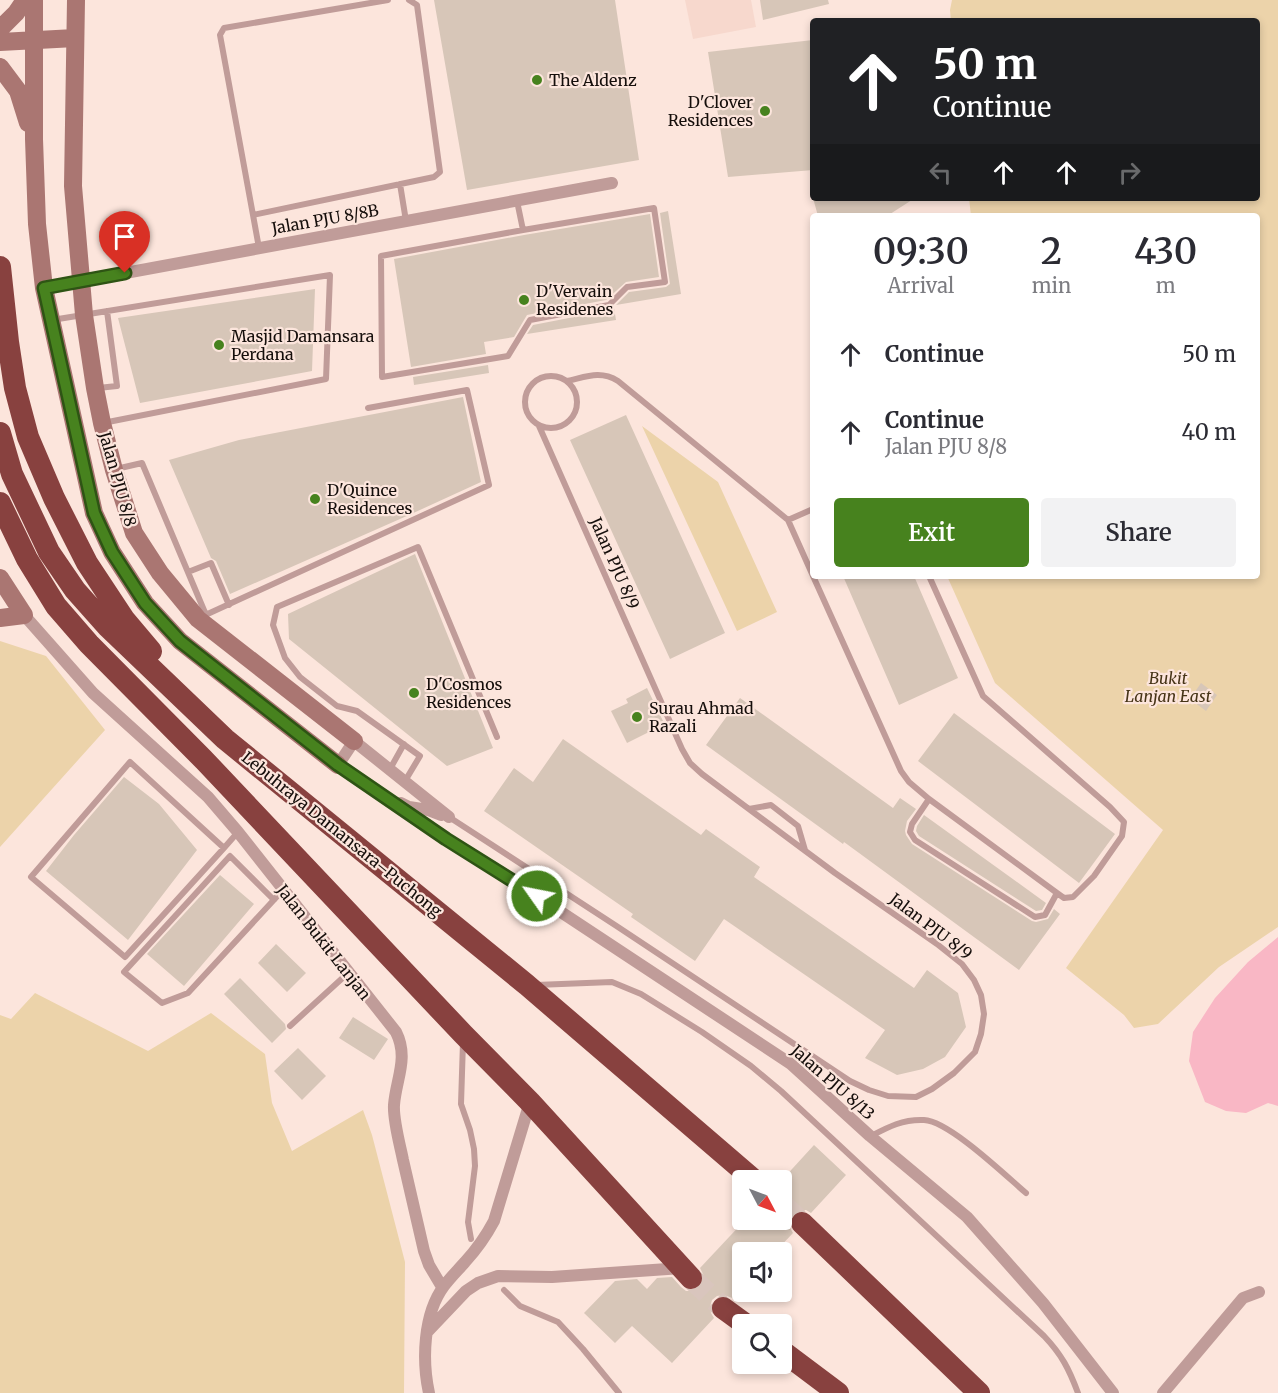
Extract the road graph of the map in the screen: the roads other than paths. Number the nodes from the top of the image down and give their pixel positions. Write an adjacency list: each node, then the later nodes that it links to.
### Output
1 (25, 0): 6 (street)
2 (34, 0): 8 (street, Jalan PJU 8/8)
3 (76, 0): 7 (street, Jalan PJU 8/8)
4 (388, 0): 15 (lane)
5 (409, 0): 13 (lane)
6 (0, 29)
7 (75, 38): 8 (street); 20 (street, Jalan PJU 8/8)
8 (34, 40): 9 (street); 11 (street, Jalan PJU 8/8)
9 (0, 42)
10 (0, 67): 11 (street)
11 (34, 139): 21 (street, Jalan PJU 8/8)
12 (612, 183): 14 (street, Jalan PJU 8/8B)
13 (400, 184): 15 (lane); 16 (lane)
14 (517, 201): 16 (street, Jalan PJU 8/8B); 17 (lane)
15 (253, 215): 18 (lane)
16 (406, 221): 18 (street, Jalan PJU 8/8B)
17 (523, 230): 17 (lane)
18 (259, 248): 20 (street, Jalan PJU 8/8B)
19 (0, 267): 45 (highway)
20 (81, 281): 21 (street, Jalan PJU 8/8B); 23 (street, Jalan PJU 8/8)
21 (44, 288): 24 (street, Jalan PJU 8/8)
22 (107, 310): 23 (lane); 26 (lane); 28 (lane)
23 (84, 315): 24 (lane); 26 (street, Jalan PJU 8/8)
24 (51, 320): 48 (street, Jalan PJU 8/8)
25 (567, 381): 29 (lane); 29 (lane, Jalan PJU 8/9); 34 (lane, Jalan PJU 8/9)
26 (95, 388): 28 (street, Jalan PJU 8/8)
27 (368, 408): 40 (lane)
28 (102, 423): 31 (street, Jalan PJU 8/8)
29 (539, 426): 53 (lane, Jalan PJU 8/9)
30 (0, 433): 45 (highway, Lebuhraya Damansara–Puchong)
31 (114, 470): 36 (lane); 42 (street, Jalan PJU 8/8)
32 (0, 503): 66 (highway, Lebuhraya Damansara–Puchong)
33 (810, 510): 34 (lane)
34 (788, 520): 35 (lane, Jalan PJU 8/9)
35 (810, 569)
36 (188, 573): 40 (lane); 42 (lane)
37 (0, 578): 41 (street, Jalan Bukit Lanjan)
38 (814, 579): 52 (lane, Jalan PJU 8/9)
39 (930, 579): 61 (lane, Jalan PJU 8/9)
40 (229, 604): 42 (lane)
41 (24, 615): 43 (street); 56 (street, Jalan Bukit Lanjan)
42 (202, 617): 46 (street, Jalan PJU 8/8)
43 (0, 618)
44 (497, 737): 47 (lane)
45 (225, 739): 64 (highway, Lebuhraya Damansara–Puchong)
46 (354, 741): 48 (street); 49 (street, Jalan PJU 8/8)
47 (404, 744): 49 (lane); 50 (lane)
48 (338, 765): 51 (street, Jalan PJU 8/8)
49 (390, 769): 50 (street, Jalan PJU 8/8)
50 (407, 783): 54 (street); 55 (street, Jalan PJU 8/8)
51 (374, 790): 54 (street); 57 (street, Jalan PJU 8/13)
52 (929, 799): 61 (lane, Jalan PJU 8/9); 61 (lane)
53 (749, 809): 59 (lane, Jalan PJU 8/9); 59 (lane)
54 (428, 810): 55 (street); 57 (street)
55 (448, 817): 59 (lane, Jalan PJU 8/9)
56 (238, 832): 58 (lane); 60 (street, Jalan Bukit Lanjan)
57 (446, 839): 68 (street, Jalan PJU 8/13)
58 (224, 848): 58 (lane)
59 (806, 851)
60 (283, 890): 62 (lane); 63 (street, Jalan Bukit Lanjan)
61 (1057, 893)
62 (274, 900): 62 (lane)
63 (348, 973): 65 (lane); 74 (street, Jalan Bukit Lanjan)
64 (526, 985): 69 (highway, Lebuhraya Damansara–Puchong); 85 (lane)
65 (290, 1026)
66 (463, 1034): 67 (highway, Lebuhraya Damansara–Puchong); 72 (lane)
67 (530, 1102): 73 (highway, Lebuhraya Damansara–Puchong); 74 (street)
68 (870, 1136): 70 (lane); 86 (street, Jalan PJU 8/13)
69 (742, 1170)
70 (1026, 1193)
71 (802, 1223): 84 (highway)
72 (471, 1239)
73 (686, 1273): 79 (street)
74 (442, 1287): 79 (street)
75 (504, 1290): 82 (lane)
76 (1259, 1292): 87 (street)
77 (723, 1308): 78 (highway)
78 (732, 1315)
79 (427, 1332): 81 (street)
80 (792, 1358): 83 (highway)
81 (429, 1393)
82 (619, 1393)
83 (838, 1393)
84 (979, 1393)
85 (1078, 1393)
86 (1113, 1393)
87 (1164, 1393)

